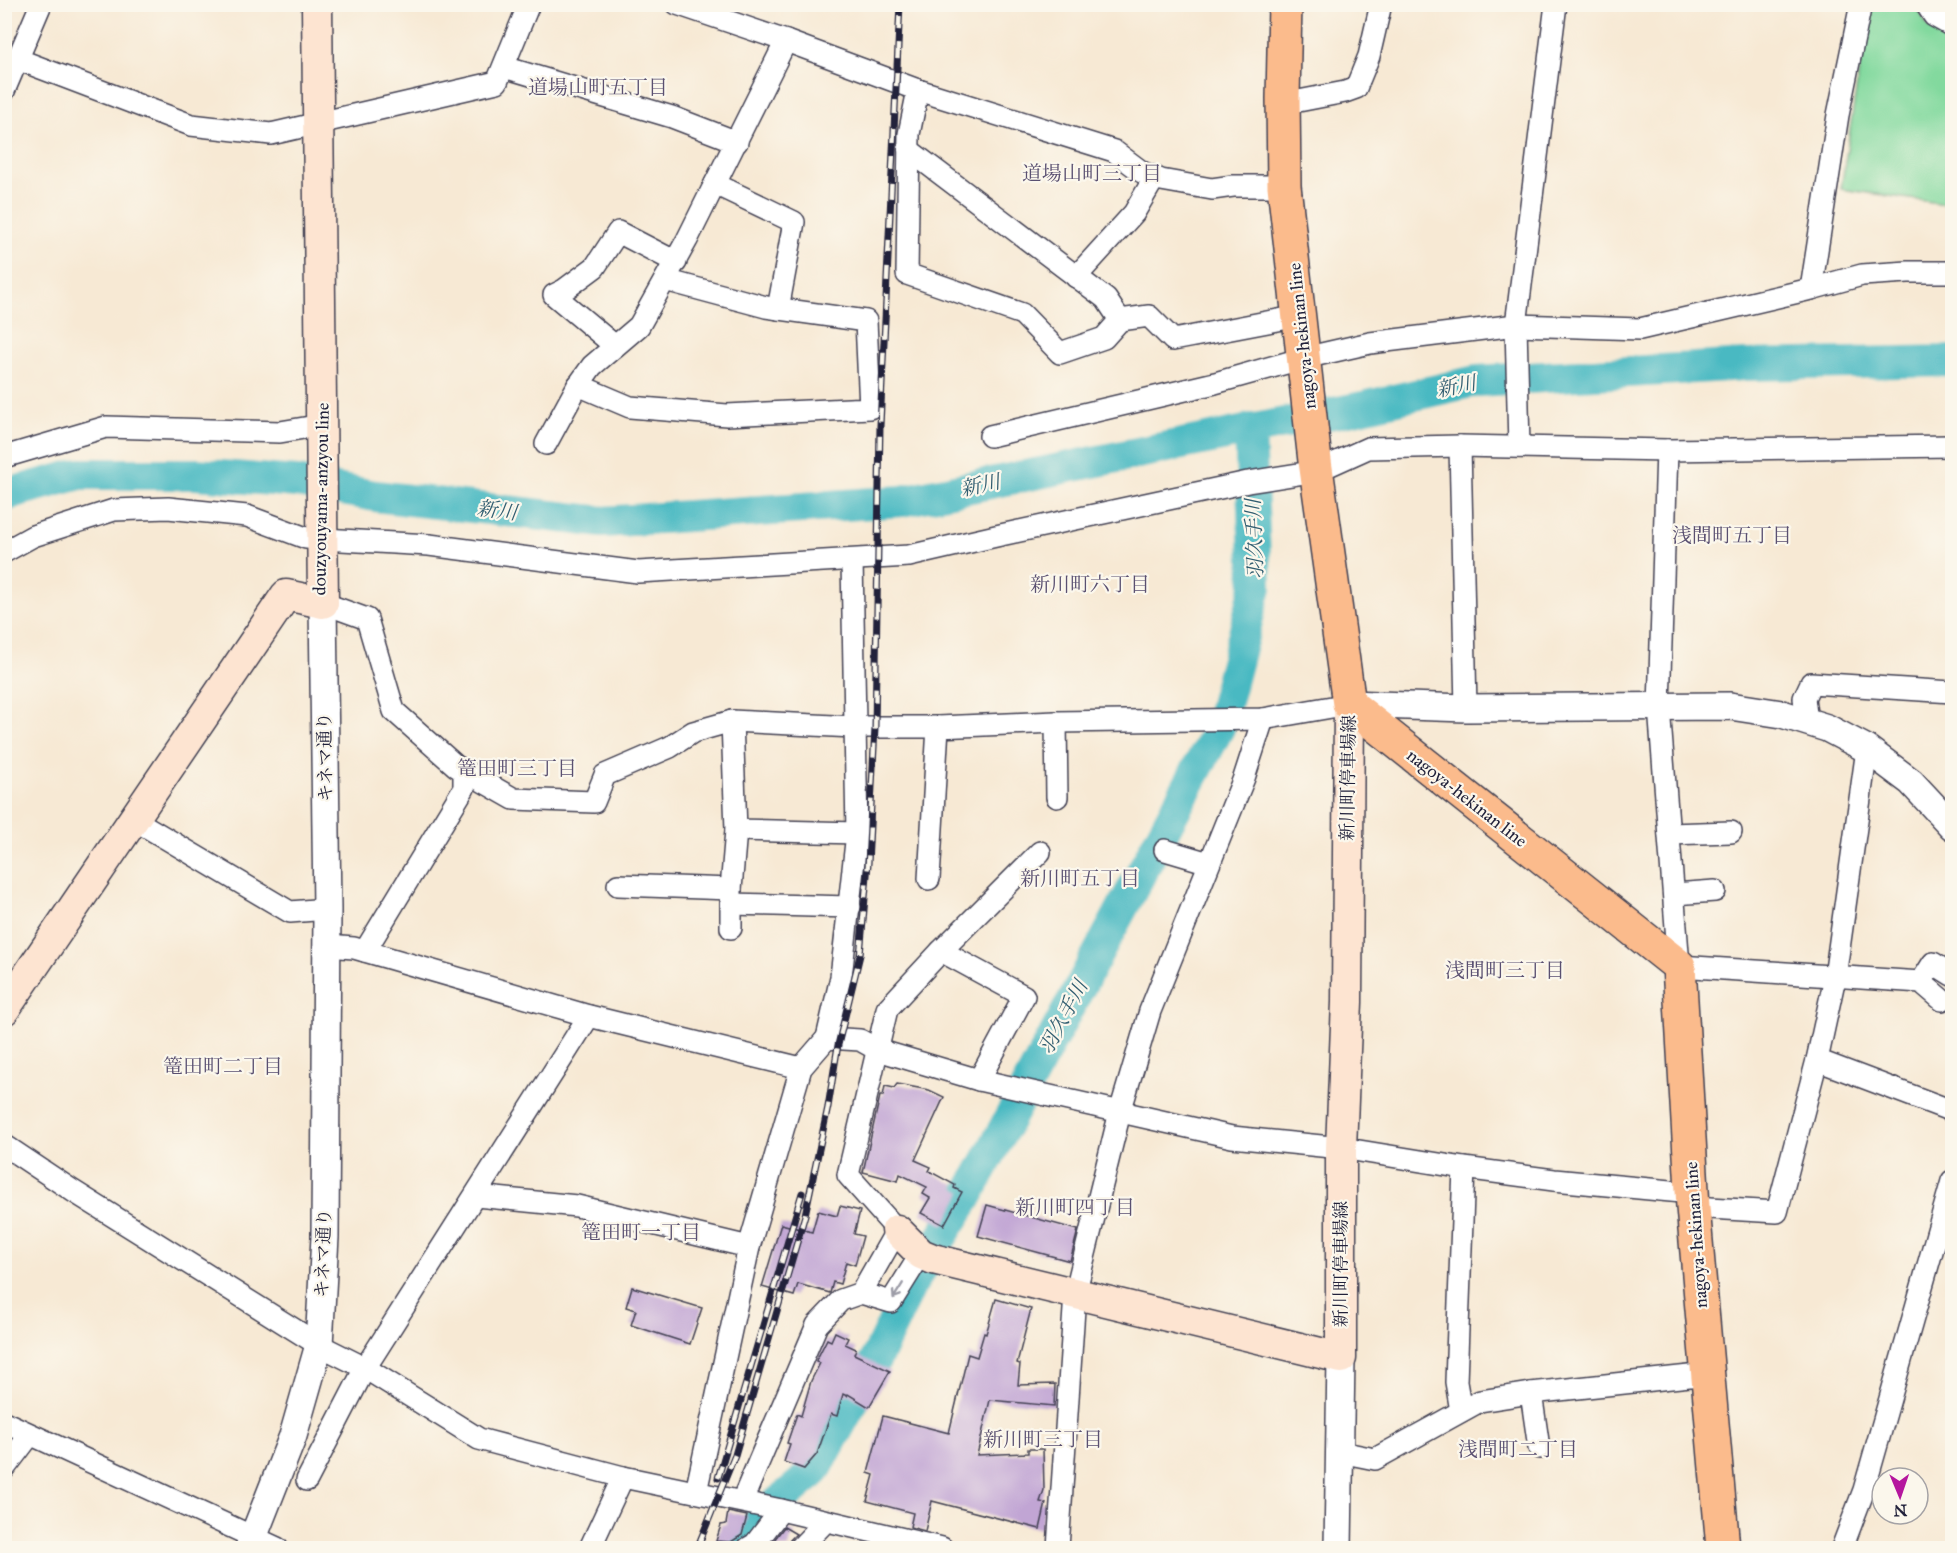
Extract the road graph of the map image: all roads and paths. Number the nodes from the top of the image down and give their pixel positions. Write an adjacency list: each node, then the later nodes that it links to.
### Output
1 (41, 4): 12 (street)
2 (317, 4): 17 (main road, douzyouyama-anzyou line)
3 (528, 4): 13 (street)
4 (677, 4): 11 (street)
5 (1285, 4): 16 (main road, nagoya-hekinan line)
6 (1381, 4): 16 (street)
7 (1556, 4): 30 (street)
8 (1861, 4): 26 (street)
9 (1926, 4): 10 (street)
10 (1953, 26)
11 (786, 41): 14 (street); 18 (street)
12 (18, 59): 15 (street); 17 (street)
13 (504, 67): 17 (street); 18 (street)
14 (918, 90): 19 (street); 20 (street)
15 (4, 91)
16 (1283, 104): 22 (main road, nagoya-hekinan line)
17 (319, 124): 34 (main road, douzyouyama-anzyou line)
18 (737, 142): 21 (street)
19 (909, 150): 25 (street); 29 (street)
20 (1155, 177): 22 (street); 25 (street)
21 (715, 184): 23 (street); 27 (street)
22 (1284, 186): 28 (main road, nagoya-hekinan line)
23 (670, 271): 27 (street); 31 (street); 31 (street)
24 (1953, 272): 26 (street)
25 (1076, 277): 29 (street)
26 (1811, 289): 30 (street)
27 (778, 309): 33 (street)
28 (1299, 316): 29 (street); 32 (main road, nagoya-hekinan line)
29 (1120, 320)
30 (1516, 326): 32 (street); 38 (street)
31 (615, 346): 33 (street)
32 (1305, 363): 35 (street); 42 (main road, nagoya-hekinan line)
33 (578, 385): 36 (street)
34 (323, 432): 41 (street); 43 (main road, douzyouyama-anzyou line)
35 (990, 436)
36 (546, 444)
37 (1460, 446): 38 (street); 42 (street); 50 (street)
38 (1519, 446): 40 (street)
39 (1953, 446): 40 (street)
40 (1667, 450): 49 (street)
41 (4, 457)
42 (1316, 466): 45 (street); 48 (main road, nagoya-hekinan line)
43 (323, 533): 44 (street); 45 (street); 46 (main road, douzyouyama-anzyou line)
44 (4, 552)
45 (852, 560): 55 (street)
46 (323, 603): 58 (street); 60 (main road, douzyouyama-anzyou line); 75 (street, キネマ通り)
47 (1953, 692): 54 (street)
48 (1349, 704): 50 (street); 51 (street); 80 (main road, nagoya-hekinan line); 95 (main road, 新川町停車場線)
49 (1659, 707): 50 (street); 54 (street); 65 (street)
50 (1466, 708)
51 (1263, 719): 53 (street); 68 (street)
52 (732, 721): 55 (street); 58 (street); 62 (street)
53 (1056, 722): 56 (street); 59 (street)
54 (1807, 722): 57 (street)
55 (854, 727): 56 (street); 64 (street)
56 (938, 727): 69 (street)
57 (1867, 749): 61 (street); 82 (street)
58 (464, 771): 78 (street)
59 (1057, 797)
60 (135, 820): 75 (street); 85 (main road, douzyouyama-anzyou line)
61 (1953, 826)
62 (736, 830): 64 (street); 73 (street)
63 (1731, 832): 65 (street)
64 (857, 833): 74 (street)
65 (1669, 834): 72 (street)
66 (1165, 850): 68 (street)
67 (1040, 852): 79 (street)
68 (1209, 863): 93 (street)
69 (929, 879)
70 (618, 885): 73 (street)
71 (1715, 891): 72 (street)
72 (1674, 894): 80 (street)
73 (731, 897): 74 (street); 76 (street)
74 (850, 907): 87 (street)
75 (327, 909): 77 (street, キネマ通り)
76 (731, 928)
77 (327, 946): 78 (street); 105 (street, キネマ通り)
78 (365, 951): 86 (street)
79 (941, 951): 88 (street); 91 (street)
80 (1679, 966): 82 (street); 99 (main road, nagoya-hekinan line)
81 (1953, 975): 83 (street)
82 (1835, 977): 83 (street); 89 (street)
83 (1921, 982): 84 (street)
84 (1942, 1000)
85 (4, 1010)
86 (589, 1016): 90 (street); 98 (street)
87 (827, 1038): 88 (street); 90 (street)
88 (878, 1050): 91 (street); 100 (street)
89 (1817, 1060): 92 (street); 99 (street)
90 (801, 1068): 101 (street)
91 (979, 1080): 93 (street)
92 (1953, 1111)
93 (1120, 1112): 95 (street); 104 (street)
94 (4, 1145): 105 (street)
95 (1341, 1148): 96 (street); 106 (main road, 新川町停車場線)
96 (1464, 1168): 99 (street); 110 (street)
97 (1953, 1181): 130 (street)
98 (476, 1196): 101 (street); 107 (street)
99 (1693, 1200): 108 (main road, nagoya-hekinan line)
100 (897, 1230): 102 (main road); 103 (street)
101 (749, 1247): 118 (street)
102 (921, 1254): 103 (street, one-way to 103); 104 (main road)
103 (861, 1293): 119 (street)
104 (1075, 1294): 106 (main road); 127 (street)
105 (319, 1345): 107 (street); 122 (street, キネマ通り)
106 (1341, 1358): 114 (street)
107 (364, 1368): 116 (street); 117 (street)
108 (1708, 1374): 109 (street); 129 (main road, nagoya-hekinan line)
109 (1531, 1393): 110 (street); 113 (street)
110 (1461, 1411): 114 (street)
111 (4, 1422): 112 (street)
112 (30, 1435): 115 (street); 122 (street)
113 (1539, 1448)
114 (1340, 1452): 128 (street)
115 (4, 1469)
116 (623, 1477): 118 (street); 123 (street)
117 (307, 1480)
118 (696, 1492): 119 (street)
119 (742, 1501): 120 (street)
120 (781, 1510): 121 (street); 124 (street)
121 (826, 1521): 125 (street); 126 (street)
122 (260, 1545)
123 (590, 1548)
124 (748, 1548)
125 (800, 1548)
126 (942, 1548)
127 (1058, 1548)
128 (1338, 1548)
129 (1723, 1548)
130 (1842, 1548)

